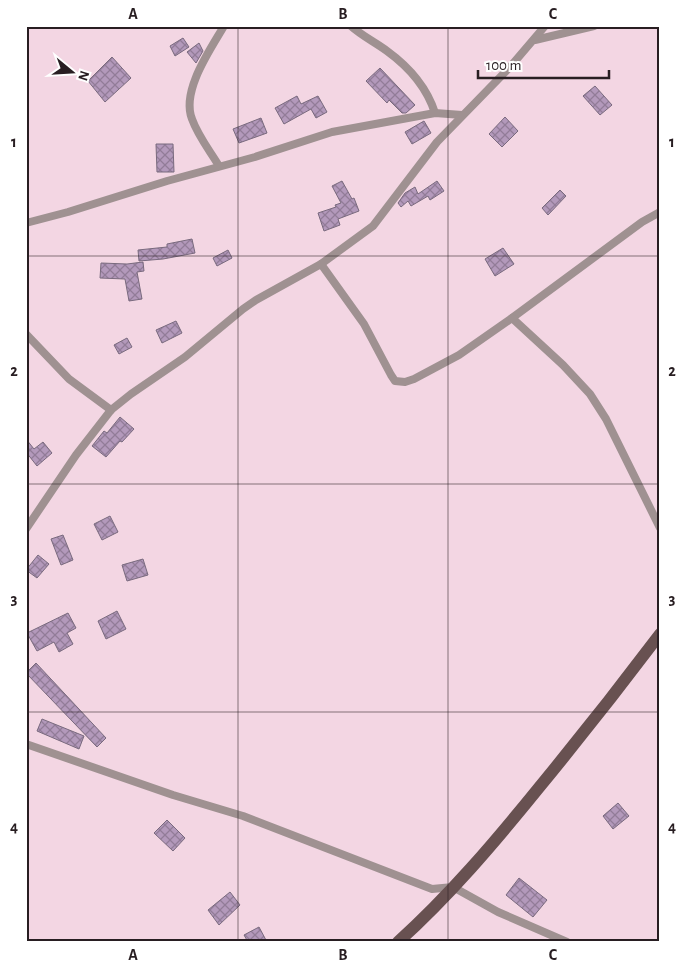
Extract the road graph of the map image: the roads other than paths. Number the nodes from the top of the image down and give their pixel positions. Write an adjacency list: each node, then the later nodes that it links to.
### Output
1 (224, 26): 8 (street)
2 (351, 26): 6 (street)
3 (545, 26): 5 (street)
4 (594, 26): 5 (street)
5 (535, 40): 7 (street)
6 (435, 113): 7 (street); 8 (street)
7 (462, 115): 11 (street)
8 (219, 166): 10 (street)
9 (660, 212): 12 (street)
10 (26, 223)
11 (322, 264): 12 (street); 14 (street)
12 (512, 318): 15 (street)
13 (26, 334): 14 (street)
14 (111, 410): 16 (street)
15 (660, 528)
16 (26, 529)
17 (660, 634): 19 (main road)
18 (26, 744): 19 (street)
19 (453, 887): 20 (main road); 21 (street)
20 (398, 942)
21 (567, 942)

